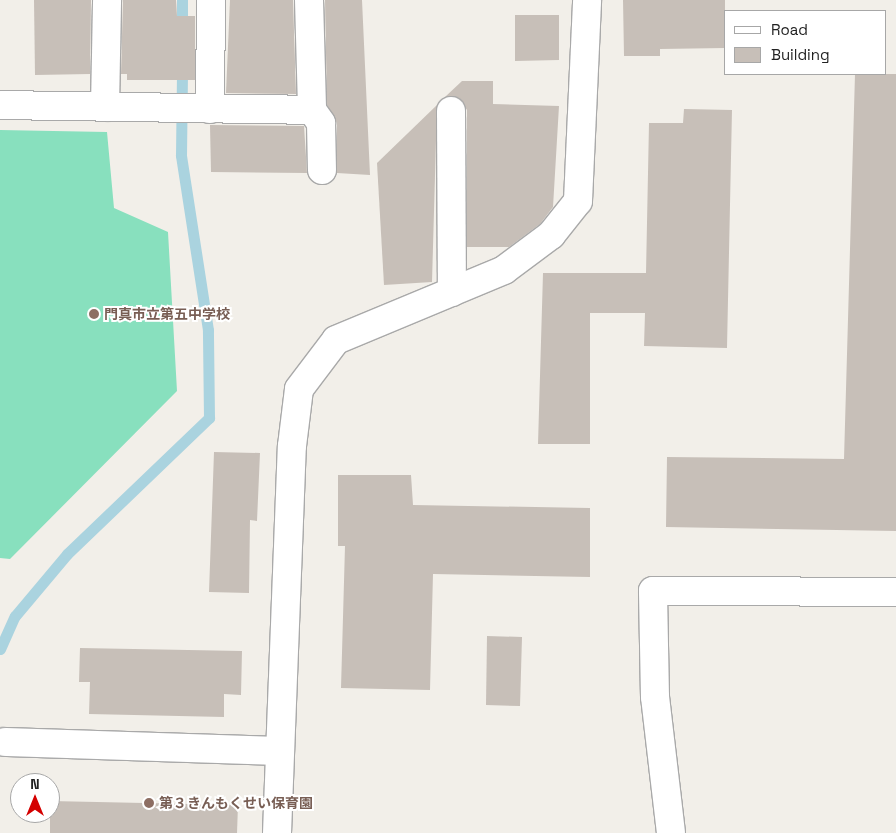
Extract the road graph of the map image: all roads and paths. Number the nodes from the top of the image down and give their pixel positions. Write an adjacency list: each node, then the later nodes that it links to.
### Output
1 (107, 0): 6 (street)
2 (211, 0): 7 (street)
3 (309, 0): 8 (street)
4 (587, 0): 11 (street)
5 (0, 105): 6 (street)
6 (105, 107): 7 (street)
7 (193, 108): 8 (street)
8 (312, 110): 10 (street)
9 (451, 111): 11 (street)
10 (322, 170)
11 (452, 292): 14 (street)
12 (896, 592): 16 (street)
13 (5, 742): 14 (street)
14 (280, 751): 15 (street)
15 (277, 833)
16 (671, 833)

